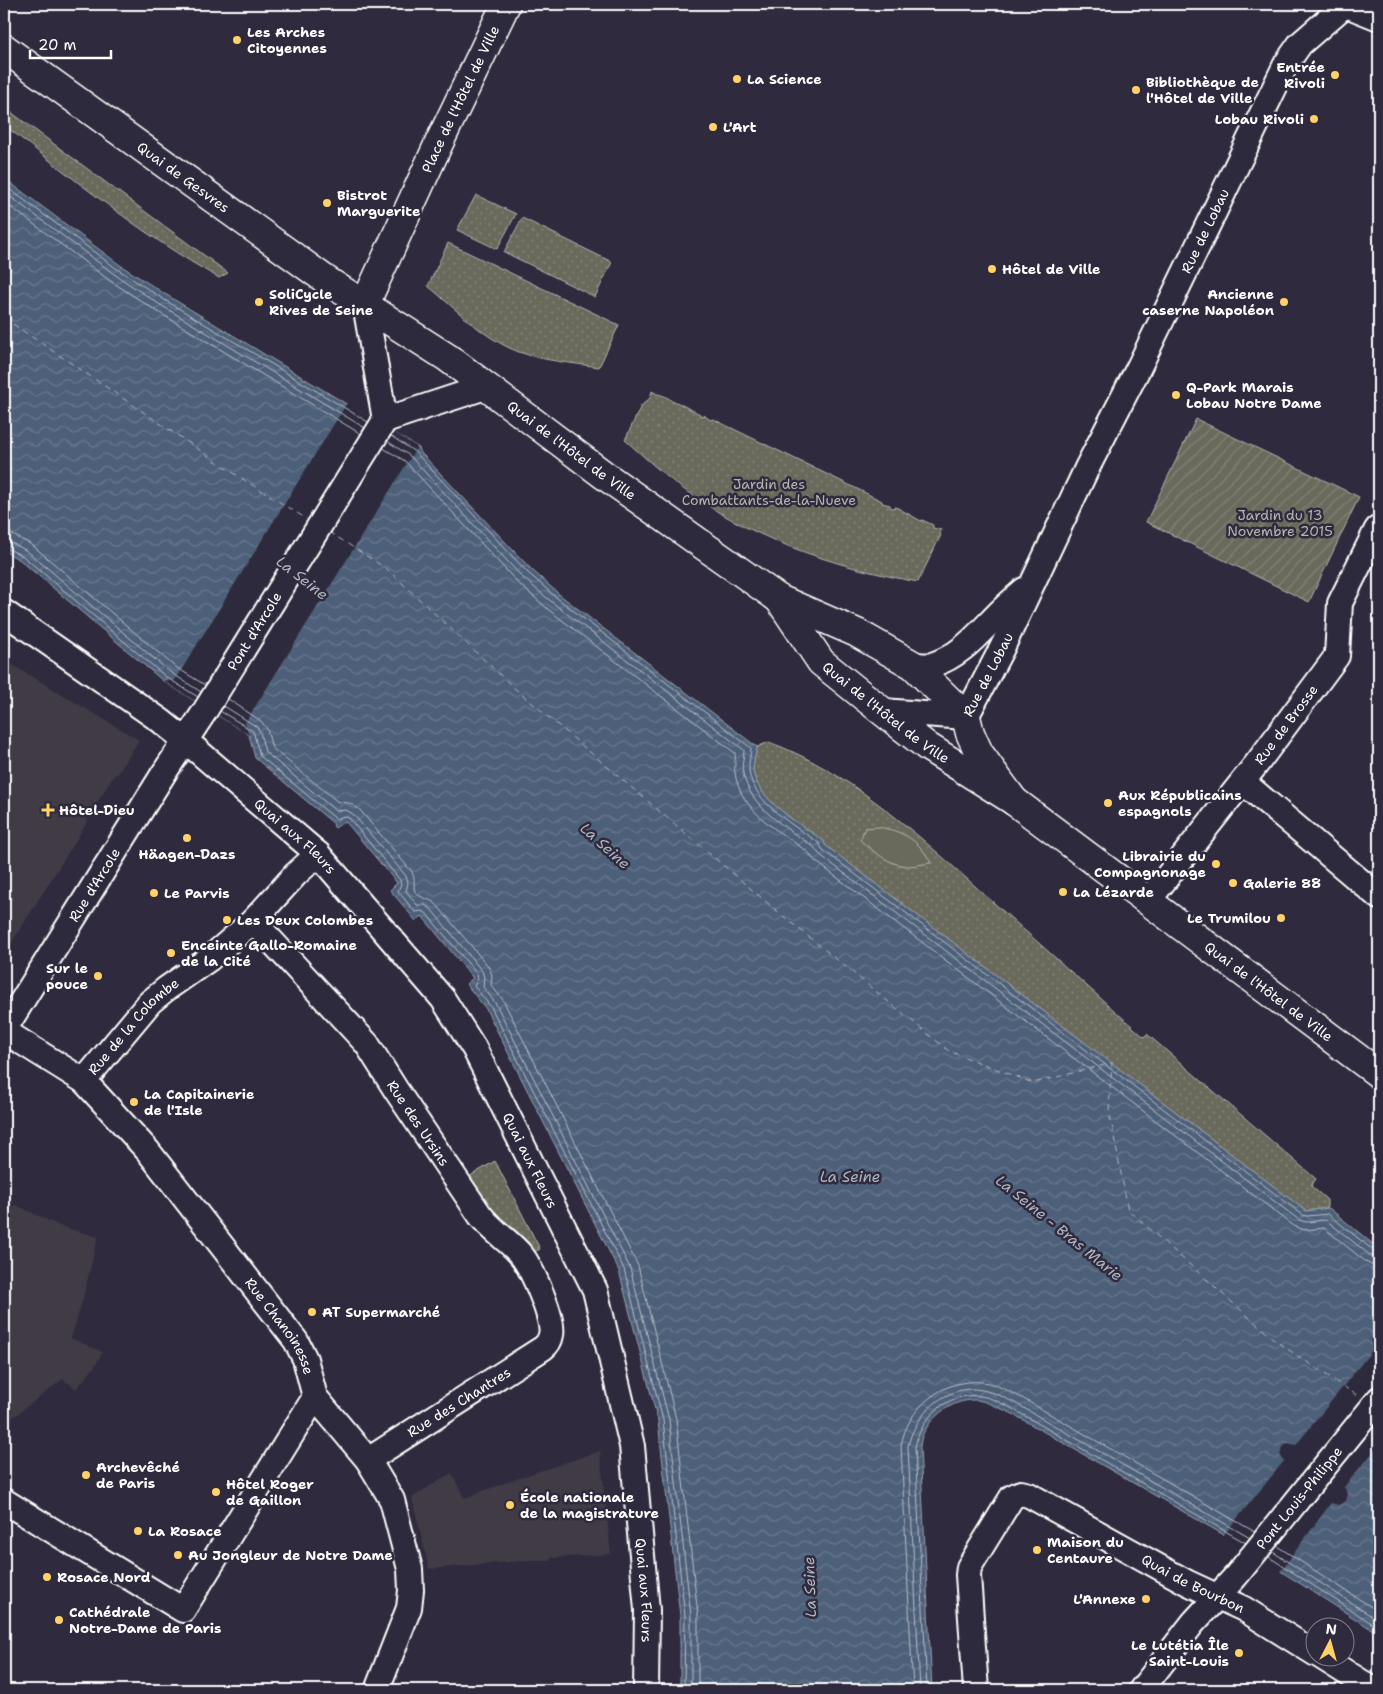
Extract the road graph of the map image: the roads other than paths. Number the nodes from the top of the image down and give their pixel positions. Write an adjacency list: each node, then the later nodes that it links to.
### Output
1 (506, 4): 5 (main road, Place de l'Hôtel de Ville)
2 (1345, 4): 3 (street); 9 (street, Rue de Lobau)
3 (1379, 18)
4 (4, 48): 5 (main road, Quai de Gesvres)
5 (365, 304): 6 (main road, Quai de l'Hôtel de Ville); 7 (street)
6 (485, 387): 7 (street); 10 (main road, Quai de l'Hôtel de Ville)
7 (385, 420): 15 (street, Pont d'Arcole)
8 (1379, 528): 16 (street, Rue de Brosse)
9 (1033, 582): 12 (street, Rue de Lobau); 14 (street, Rue de Lobau)
10 (779, 599): 12 (main road, Quai de l'Hôtel de Ville); 13 (main road, Quai de l'Hôtel de Ville)
11 (4, 612): 15 (street, Quai aux Fleurs)
12 (913, 665): 14 (main road, Quai de l'Hôtel de Ville)
13 (882, 711): 14 (street, Rue de Lobau); 17 (main road, Quai de l'Hôtel de Ville)
14 (966, 717): 17 (main road, Quai de l'Hôtel de Ville)
15 (186, 741): 18 (street, Quai aux Fleurs); 22 (street, Rue d'Arcole)
16 (1242, 782): 19 (street); 20 (street, Rue de Brosse)
17 (1014, 801): 20 (main road, Quai de l'Hôtel de Ville)
18 (318, 854): 21 (street, Rue de la Colombe); 34 (street, Quai aux Fleurs)
19 (1379, 897)
20 (1148, 901): 23 (main road, Quai de l'Hôtel de Ville)
21 (252, 922): 24 (street, Rue de la Colombe); 25 (street, Rue des Ursins)
22 (4, 1031): 24 (street, Rue Chanoinesse)
23 (1379, 1074)
24 (84, 1081): 26 (street, Rue Chanoinesse)
25 (549, 1342): 28 (street, Rue des Chantres)
26 (315, 1397): 28 (street, Rue Chanoinesse); 29 (street)
27 (1379, 1398): 30 (street, Pont Louis-Philippe)
28 (368, 1460): 33 (street, Rue Chanoinesse)
29 (4, 1501)
30 (1218, 1597): 31 (street, Quai de Bourbon); 35 (street, Quai de Bourbon); 36 (street, Pont Louis-Philippe)
31 (1306, 1648)
32 (1336, 1666): 37 (street)
33 (377, 1690)
34 (646, 1690)
35 (976, 1690)
36 (1141, 1690)
37 (1374, 1690)

